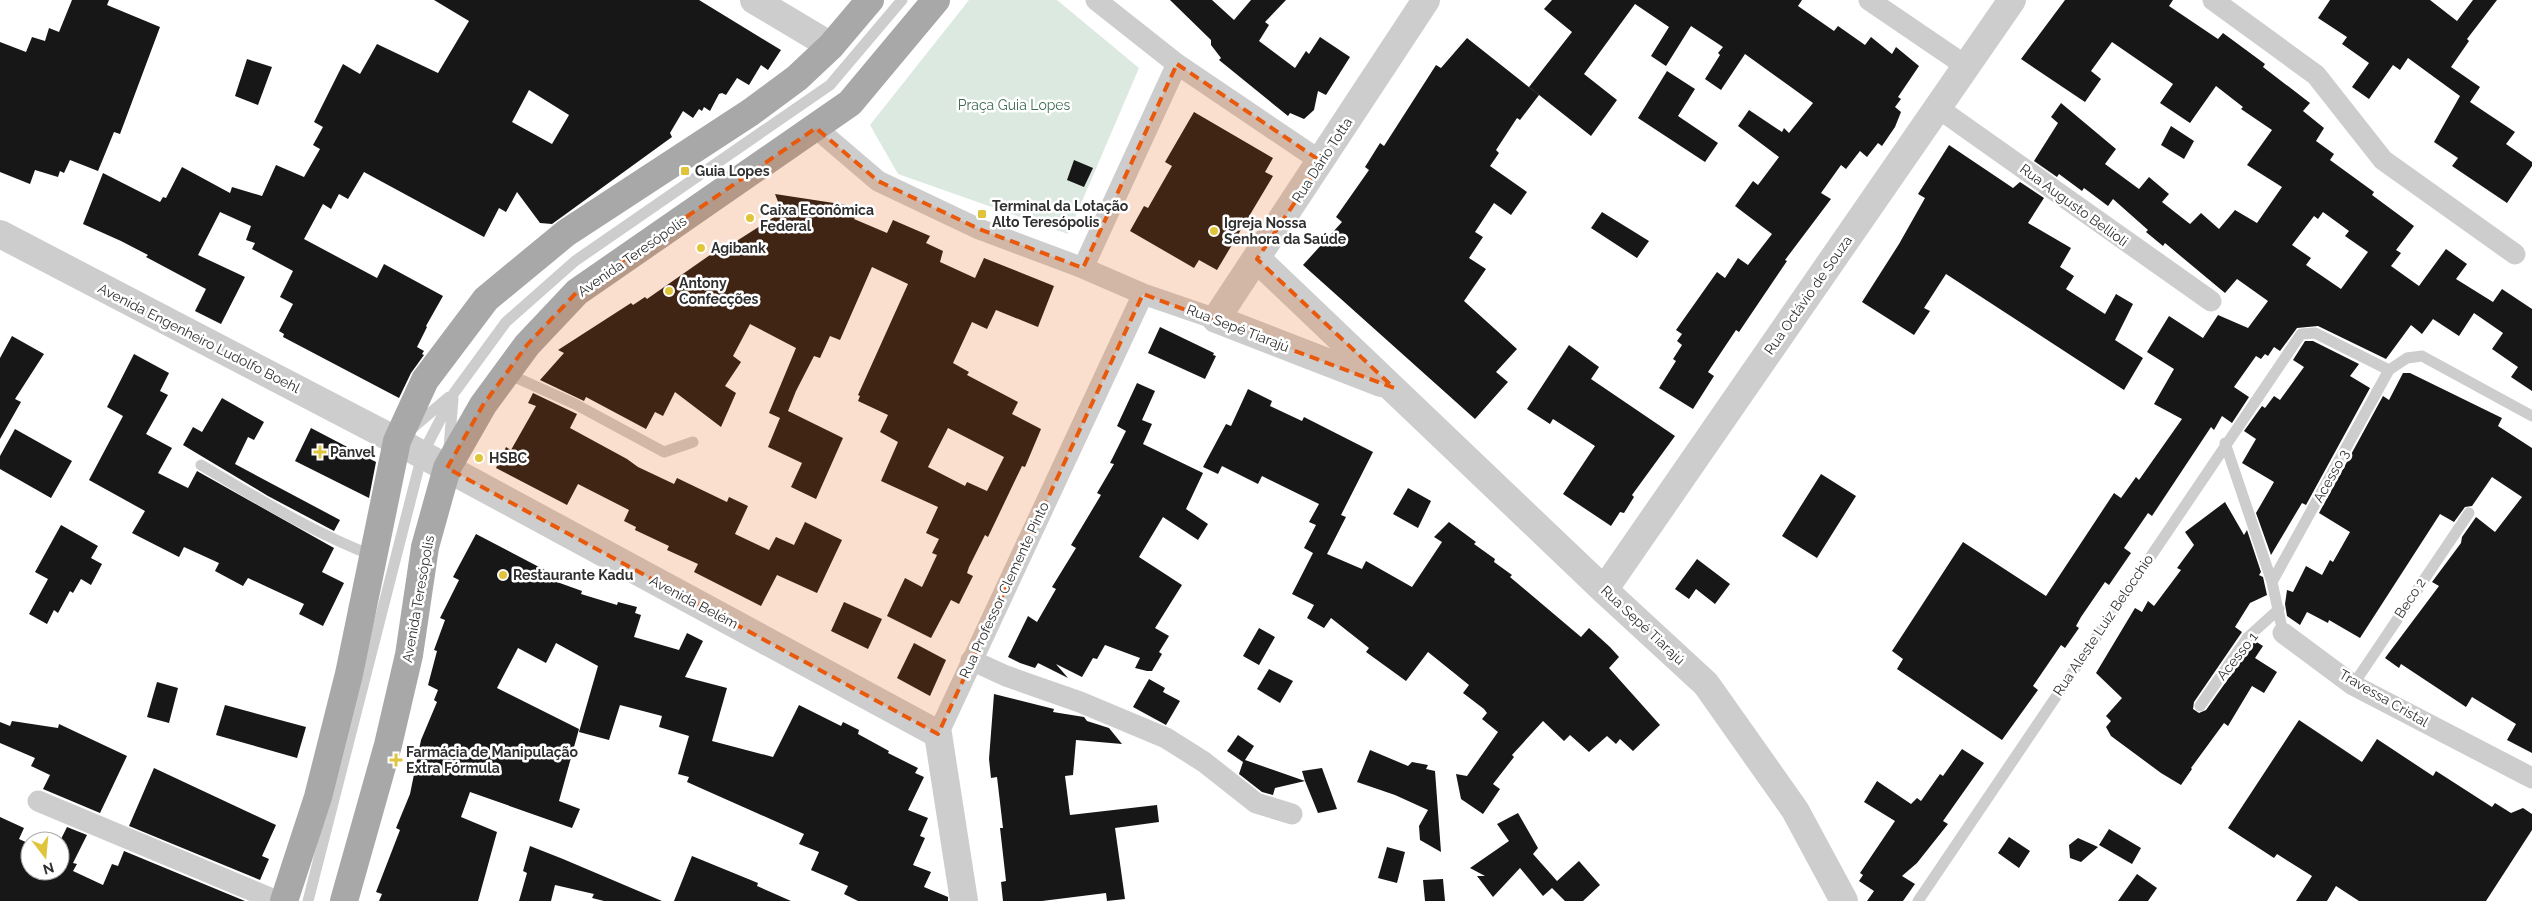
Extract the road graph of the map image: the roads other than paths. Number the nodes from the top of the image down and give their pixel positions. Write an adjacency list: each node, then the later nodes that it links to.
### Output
1 (902, 0): 26 (lane)
2 (936, 0): 14 (main road, Avenida Teresópolis)
3 (1096, 0): 11 (street)
4 (1426, 0): 15 (street, Rua Dário Totta)
5 (1869, 0): 12 (street)
6 (2012, 0): 12 (street, Rua Octávio de Souza)
7 (2213, 0): 17 (street)
8 (764, 2): 10 (street)
9 (861, 6): 10 (main road)
10 (831, 46): 28 (main road)
11 (1177, 64): 15 (street); 19 (street)
12 (1966, 66): 13 (street, Rua Octávio de Souza)
13 (1938, 108): 21 (street, Rua Augusto Bellioli); 37 (street, Rua Octávio de Souza)
14 (816, 128): 19 (street); 24 (main road, Avenida Teresópolis)
15 (1322, 162): 18 (street, Rua Dário Totta)
16 (0, 234): 28 (street, Avenida Engenheiro Ludolfo Boehl)
17 (2515, 254)
18 (1257, 259): 22 (street, Rua Dário Totta); 25 (street, Rua Sepé Tiarajú)
19 (1083, 268): 20 (street, Rua Sepé Tiarajú)
20 (1143, 294): 22 (street, Rua Sepé Tiarajú); 40 (street, Rua Professor Clemente Pinto)
21 (2211, 301)
22 (1216, 319): 25 (street, Rua Sepé Tiarajú)
23 (2389, 370): 27 (lane); 30 (lane, Rua Aleste Luiz Belocchio); 36 (lane, Acesso 3)
24 (506, 374): 29 (lane); 33 (main road, Avenida Teresópolis)
25 (1394, 388): 37 (street, Rua Sepé Tiarajú)
26 (454, 392): 28 (lane); 31 (lane); 33 (lane)
27 (2532, 416)
28 (398, 441): 31 (street, Avenida Belém); 35 (main road)
29 (693, 442)
30 (2225, 443): 36 (lane, Travessa Cristal); 53 (lane, Rua Aleste Luiz Belocchio)
31 (422, 455): 33 (street, Avenida Belém); 49 (lane)
32 (201, 465): 35 (lane)
33 (447, 468): 43 (street, Avenida Belém); 50 (main road, Avenida Teresópolis)
34 (2469, 513): 41 (lane, Beco 2)
35 (374, 556): 48 (main road)
36 (2272, 582): 38 (lane, Travessa Cristal)
37 (1604, 590): 52 (street, Rua Sepé Tiarajú)
38 (2279, 609): 39 (lane, Travessa Cristal); 42 (lane, Acesso 1)
39 (2283, 633): 41 (street, Travessa Cristal)
40 (971, 660): 43 (street, Rua Professor Clemente Pinto); 46 (street)
41 (2353, 685): 44 (street, Travessa Cristal)
42 (2200, 706)
43 (938, 734): 51 (street)
44 (2532, 778)
45 (38, 801): 47 (street)
46 (1292, 814)
47 (277, 901)
48 (284, 901)
49 (308, 901)
50 (344, 901)
51 (964, 901)
52 (1844, 901)
53 (1918, 901)

